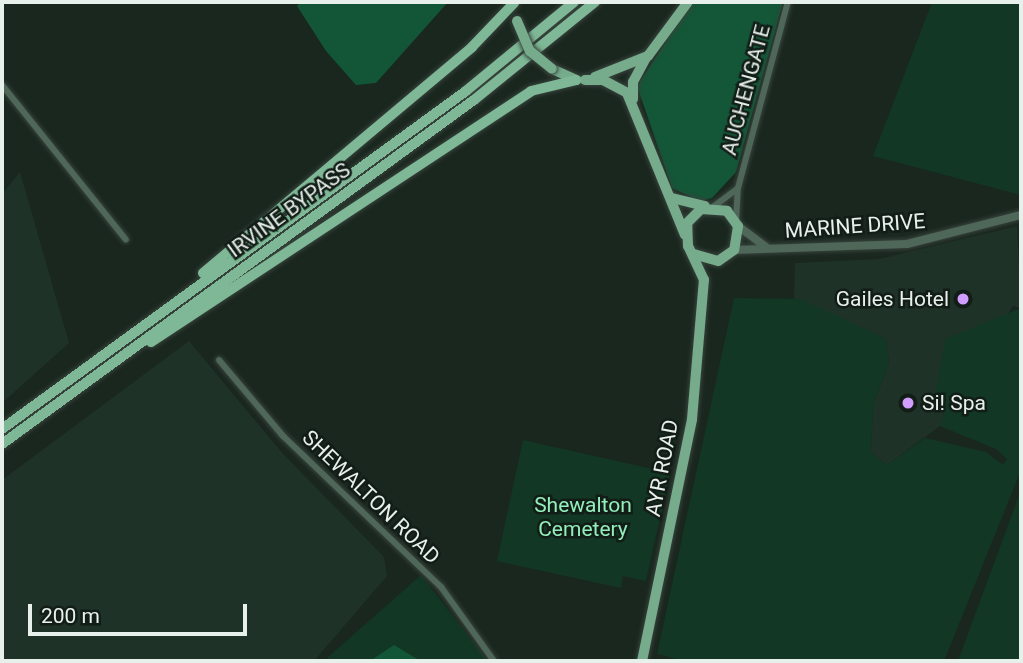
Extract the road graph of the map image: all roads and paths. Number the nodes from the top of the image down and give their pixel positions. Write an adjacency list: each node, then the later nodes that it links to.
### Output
1 (514, 2): 7 (main road, bridge); 21 (highway)
2 (574, 2): 21 (highway, IRVINE BYPASS)
3 (595, 2): 23 (highway, IRVINE BYPASS)
4 (688, 2): 6 (main road)
5 (788, 2): 10 (street, AUCHENGATE)
6 (648, 56): 7 (main road); 9 (main road)
7 (580, 80): 9 (main road); 23 (highway)
8 (2, 85): 16 (street)
9 (634, 106): 11 (main road)
10 (738, 188): 12 (street, AUCHENGATE); 14 (street, AUCHENGATE)
11 (672, 198): 12 (main road); 15 (main road)
12 (712, 207): 14 (main road); 15 (main road)
13 (1020, 218): 17 (street, MARINE DRIVE)
14 (737, 224): 17 (street, MARINE DRIVE); 18 (main road)
15 (685, 236): 19 (main road)
16 (126, 240)
17 (771, 249): 18 (street, MARINE DRIVE)
18 (731, 253): 19 (main road); 20 (main road)
19 (693, 254): 20 (main road, AYR ROAD)
20 (704, 279): 27 (main road, AYR ROAD)
21 (128, 335): 24 (highway, IRVINE BYPASS)
22 (219, 360): 26 (street, SHEWALTON ROAD)
23 (73, 391): 25 (highway, IRVINE BYPASS)
24 (2, 429)
25 (2, 444)
26 (494, 661)
27 (642, 661)

